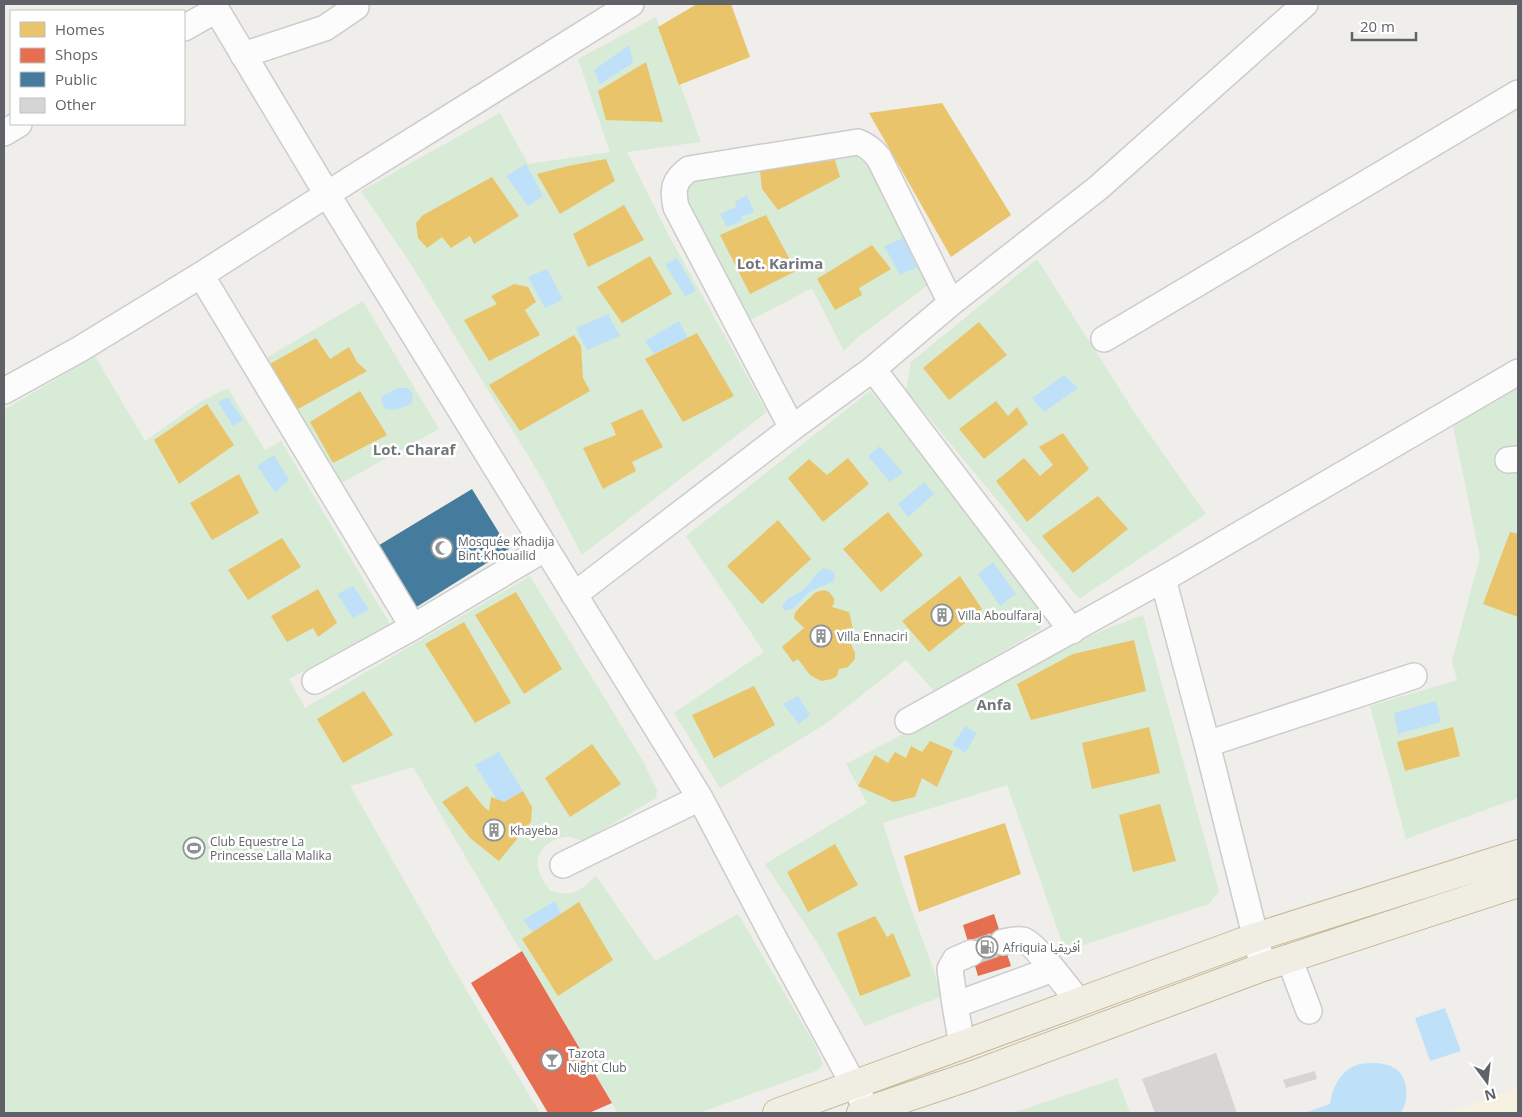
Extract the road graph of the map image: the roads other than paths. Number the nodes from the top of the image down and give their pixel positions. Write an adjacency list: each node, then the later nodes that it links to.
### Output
1 (631, 4): 10 (street)
2 (1305, 4): 12 (street)
3 (214, 7): 5 (street); 6 (street)
4 (356, 7): 6 (street)
5 (185, 27)
6 (243, 55): 10 (street)
7 (1518, 93): 13 (street)
8 (17, 125): 9 (street)
9 (4, 133)
10 (327, 194): 11 (street); 18 (street)
11 (201, 275): 16 (street); 21 (street)
12 (951, 303): 14 (street); 17 (street)
13 (1104, 340)
14 (873, 369): 17 (street); 22 (street)
15 (1518, 372): 19 (street)
16 (4, 391)
17 (792, 428): 20 (street)
18 (546, 548): 20 (street); 21 (street)
19 (1163, 579): 22 (street); 26 (street)
20 (574, 595): 27 (street)
21 (413, 627): 24 (street)
22 (1072, 631): 25 (street)
23 (1414, 676): 26 (street)
24 (315, 681)
25 (908, 721)
26 (1207, 744): 31 (street)
27 (700, 798): 29 (street); 43 (street)
28 (1518, 854): 31 (highway)
29 (562, 865)
30 (1518, 883): 34 (highway)
31 (1256, 937): 35 (street); 37 (highway)
32 (1003, 942): 36 (street)
33 (971, 953): 38 (street)
34 (1290, 958): 35 (highway); 39 (street)
35 (1263, 966): 40 (highway)
36 (1053, 969): 37 (street); 38 (street)
37 (1079, 1002): 40 (highway); 41 (highway)
38 (955, 1005): 41 (street)
39 (1309, 1011)
40 (1092, 1030): 42 (highway)
41 (962, 1045): 42 (highway); 43 (highway)
42 (973, 1075): 44 (highway)
43 (854, 1085): 44 (street); 45 (highway)
44 (864, 1112)
45 (777, 1113)

